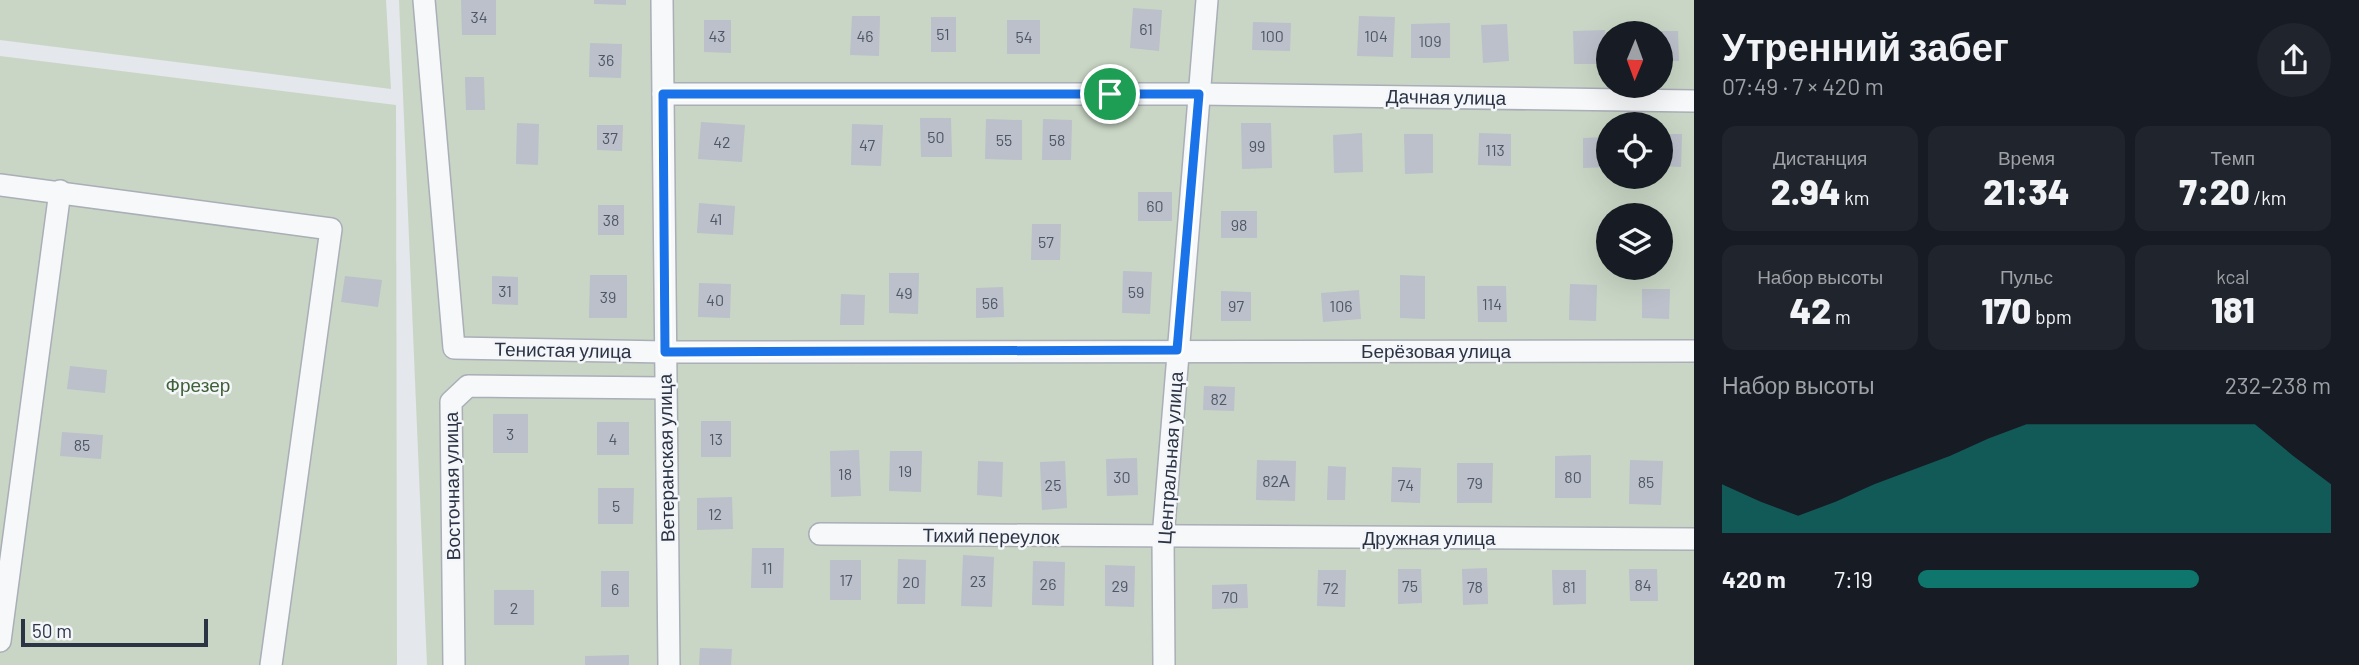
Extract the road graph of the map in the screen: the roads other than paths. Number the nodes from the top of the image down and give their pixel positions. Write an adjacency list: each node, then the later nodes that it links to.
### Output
1 (424, 0): 11 (street, Тенистая улица)
2 (662, 0): 4 (street, Ветеранская улица)
3 (1207, 0): 5 (street, Центральная улица)
4 (663, 94): 5 (street, Дачная улица); 11 (street, Ветеранская улица)
5 (1199, 94): 6 (street, Дачная улица); 9 (street, Центральная улица)
6 (1694, 101)
7 (0, 185): 8 (street)
8 (60, 191): 16 (street); 17 (street)
9 (1177, 350): 10 (street, Берёзовая улица); 11 (street, Тенистая улица); 14 (street, Центральная улица)
10 (1694, 351)
11 (665, 352): 12 (street, Ветеранская улица)
12 (666, 388): 18 (street, Восточная улица); 19 (street, Ветеранская улица)
13 (820, 534): 14 (street, Тихий переулок)
14 (1163, 538): 15 (street, Дружная улица); 20 (street, Центральная улица)
15 (1694, 539)
16 (0, 640)
17 (271, 665)
18 (454, 665)
19 (668, 665)
20 (1164, 665)

